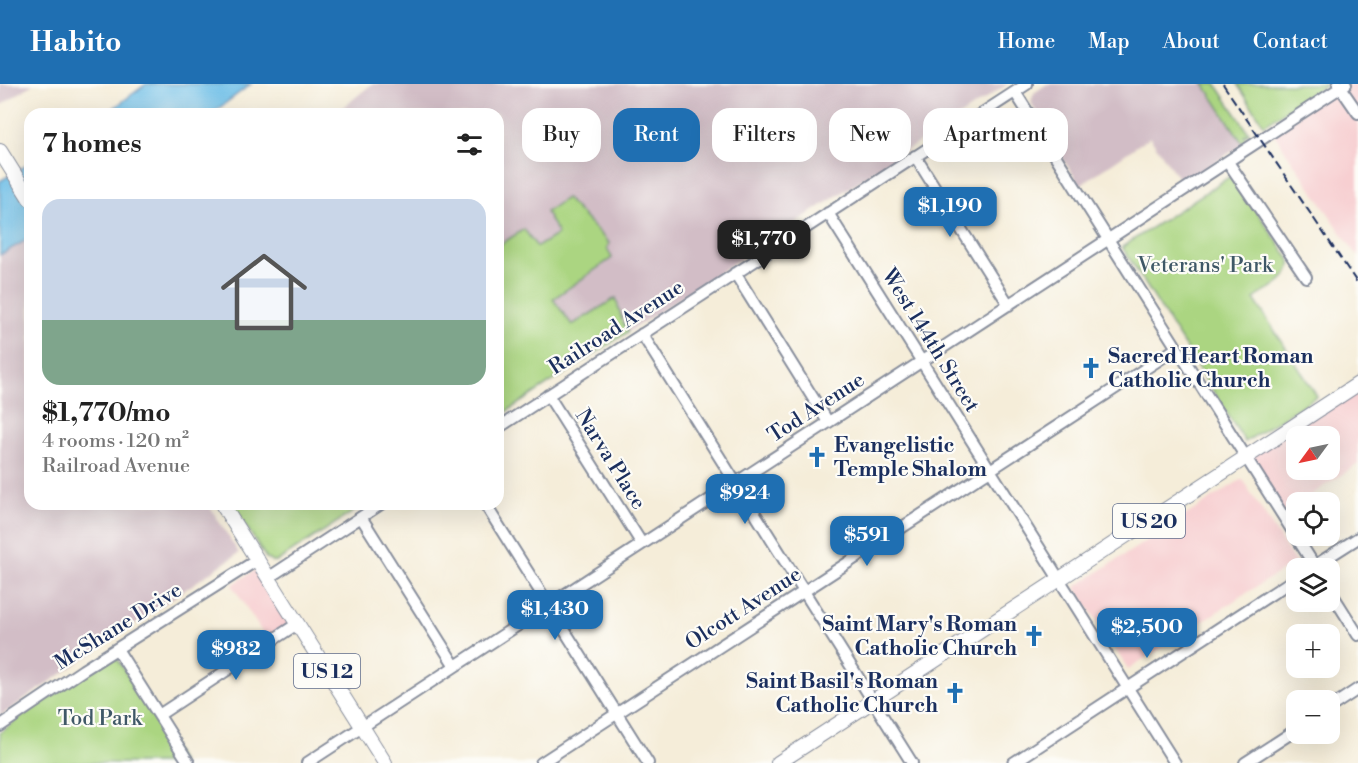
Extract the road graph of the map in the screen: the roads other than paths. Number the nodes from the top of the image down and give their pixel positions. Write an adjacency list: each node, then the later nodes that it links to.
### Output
1 (1027, 84): 3 (street, Railroad Avenue)
2 (1341, 85): 4 (street); 7 (street, Tod Avenue)
3 (1015, 92): 6 (street, Railroad Avenue); 10 (street)
4 (1358, 113)
5 (2, 154): 8 (main road)
6 (915, 156): 9 (street, Railroad Avenue); 13 (street)
7 (1228, 162): 10 (street, Tod Avenue); 12 (street)
8 (24, 189)
9 (828, 213): 11 (street, Railroad Avenue); 16 (street, West 144th Street)
10 (1108, 240): 13 (street, Tod Avenue); 15 (street)
11 (735, 273): 14 (street, Railroad Avenue); 19 (street)
12 (1306, 277)
13 (1009, 304): 16 (street, Tod Avenue)
14 (642, 334): 18 (street, Railroad Avenue); 23 (street)
15 (1177, 348): 21 (street); 22 (street, Olcott Avenue)
16 (921, 362): 19 (street, Tod Avenue); 22 (street, West 144th Street)
17 (1358, 384): 21 (main road, US 20)
18 (548, 395): 20 (street, Railroad Avenue); 29 (street, Narva Place)
19 (828, 422): 23 (street, Tod Avenue)
20 (504, 424)
21 (1246, 457): 30 (street); 34 (main road, US 20)
22 (990, 470): 34 (street, West 144th Street); 36 (street, Olcott Avenue)
23 (735, 483): 29 (street, Tod Avenue); 36 (street)
24 (226, 510): 32 (main road, US 12)
25 (372, 510): 27 (street)
26 (489, 510): 37 (street)
27 (361, 517): 33 (street); 42 (street)
28 (1358, 538): 31 (street)
29 (642, 544): 37 (street, Tod Avenue)
30 (1308, 558)
31 (1329, 558)
32 (257, 560): 33 (main road, US 12); 41 (street, McShane Drive)
33 (268, 578): 39 (main road, US 12)
34 (1058, 580): 43 (street, West 144th Street); 45 (main road, US 20)
35 (1286, 585): 43 (street)
36 (803, 591): 45 (street); 47 (street, Olcott Avenue)
37 (549, 605): 42 (street, Tod Avenue); 47 (street)
38 (1340, 606): 40 (street)
39 (297, 624): 48 (street); 50 (main road, US 12)
40 (1358, 635)
41 (117, 649): 48 (street); 49 (street, McShane Drive)
42 (455, 666): 50 (street, Tod Avenue)
43 (1127, 688): 59 (street); 60 (street, West 144th Street)
44 (1358, 689): 46 (street)
45 (873, 701): 57 (main road, US 20); 58 (street)
46 (1340, 701)
47 (617, 713): 55 (street, Olcott Avenue); 56 (street)
48 (159, 715): 52 (street)
49 (0, 726)
50 (362, 727): 53 (street, Tod Avenue); 54 (main road, US 12)
51 (1286, 736): 61 (street)
52 (189, 763)
53 (307, 763)
54 (385, 763)
55 (541, 763)
56 (648, 763)
57 (778, 763)
58 (912, 763)
59 (1013, 763)
60 (1175, 763)
61 (1245, 763)

